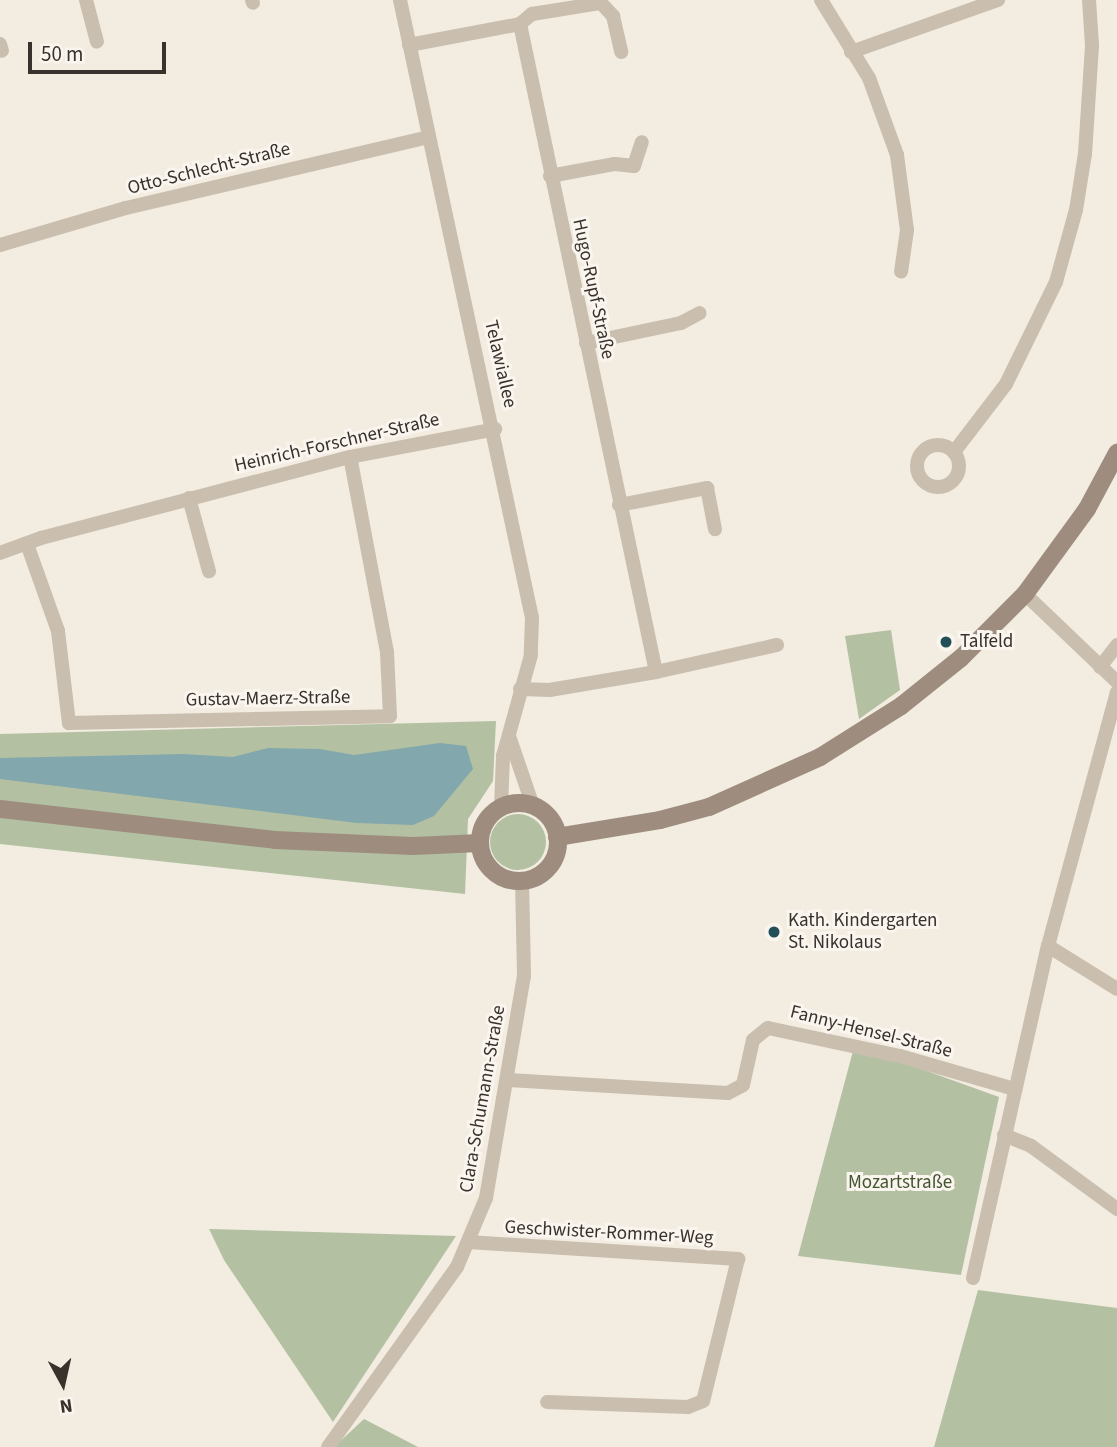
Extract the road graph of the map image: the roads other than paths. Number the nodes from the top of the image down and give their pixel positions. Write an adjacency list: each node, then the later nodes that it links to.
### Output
1 (86, 0): 8 (street)
2 (400, 0): 9 (street, Telawiallee)
3 (821, 0): 11 (street)
4 (998, 0): 11 (street)
5 (1089, 0): 20 (street)
6 (608, 1): 7 (street); 10 (street)
7 (520, 24): 9 (street); 14 (street, Hugo-Rupf-Straße)
8 (97, 42)
9 (409, 46): 12 (street, Telawiallee)
10 (621, 52)
11 (851, 52): 16 (street)
12 (428, 137): 15 (street, Otto-Schlecht-Straße); 19 (street, Telawiallee)
13 (642, 142): 14 (street)
14 (550, 176): 18 (street, Hugo-Rupf-Straße)
15 (0, 245)
16 (901, 272)
17 (700, 313): 18 (street)
18 (586, 343): 24 (street, Hugo-Rupf-Straße)
19 (495, 429): 22 (street, Heinrich-Forschner-Straße); 35 (street, Telawiallee)
20 (954, 452)
21 (1117, 453): 29 (main road)
22 (350, 457): 23 (street, Heinrich-Forschner-Straße); 26 (street, Gustav-Maerz-Straße)
23 (189, 498): 26 (street, Heinrich-Forschner-Straße); 28 (street)
24 (619, 505): 25 (street); 33 (street, Hugo-Rupf-Straße)
25 (715, 529)
26 (27, 544): 27 (street, Heinrich-Forschner-Straße)
27 (0, 553)
28 (209, 571)
29 (1025, 594): 32 (street); 41 (main road)
30 (777, 645): 33 (street)
31 (1117, 645): 32 (street)
32 (1100, 667): 34 (street)
33 (656, 672): 35 (street)
34 (1117, 682)
35 (520, 689): 37 (street, Telawiallee)
36 (1117, 692): 44 (street)
37 (509, 736): 38 (street); 39 (street, Telawiallee)
38 (533, 806): 39 (main road); 41 (main road)
39 (501, 807): 42 (main road)
40 (0, 809): 42 (main road)
41 (557, 837): 43 (main road)
42 (480, 843): 43 (main road)
43 (522, 881): 46 (street, Clara-Schumann-Straße)
44 (1048, 946): 45 (street); 47 (street)
45 (1117, 989)
46 (508, 1080): 47 (street, Fanny-Hensel-Straße); 50 (street, Clara-Schumann-Straße)
47 (1014, 1089): 48 (street)
48 (1004, 1135): 49 (street); 51 (street)
49 (1117, 1209)
50 (468, 1242): 52 (street, Geschwister-Rommer-Weg); 53 (street, Clara-Schumann-Straße)
51 (974, 1278)
52 (547, 1402)
53 (328, 1447)

